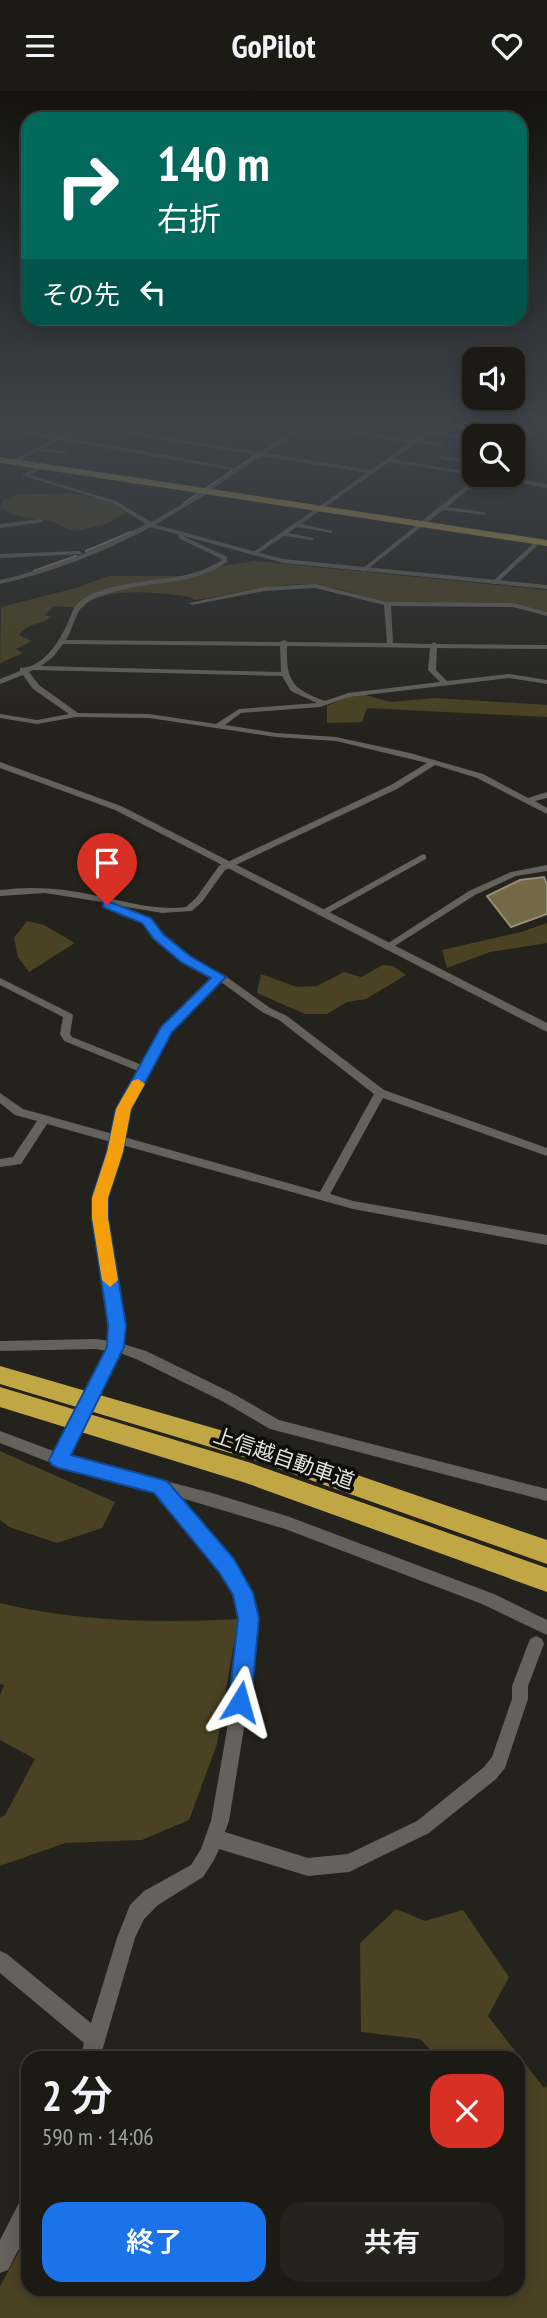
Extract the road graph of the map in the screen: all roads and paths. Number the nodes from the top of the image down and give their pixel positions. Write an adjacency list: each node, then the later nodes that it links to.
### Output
1 (146, 529): 12 (street)
2 (162, 529): 9 (street)
3 (290, 529): 8 (street)
4 (315, 529): 7 (street)
5 (418, 529): 15 (street)
6 (449, 529): 11 (highway)
7 (330, 532)
8 (283, 534): 10 (street); 13 (street)
9 (181, 535): 13 (street); 22 (street)
10 (311, 539)
11 (543, 543): 17 (street)
12 (88, 553): 14 (street); 16 (street)
13 (254, 554): 15 (street)
14 (0, 556)
15 (364, 570): 17 (street)
16 (0, 582)
17 (494, 583): 18 (street)
18 (547, 587)
19 (192, 603): 20 (street)
20 (387, 604): 21 (street); 24 (street)
21 (547, 614)
22 (63, 642): 23 (street); 27 (street)
23 (284, 642): 24 (street); 29 (street)
24 (390, 643): 25 (street)
25 (434, 644): 26 (street); 32 (street)
26 (547, 647)
27 (33, 669): 28 (street); 29 (street)
28 (23, 670): 30 (street); 34 (street)
29 (282, 674): 33 (street)
30 (0, 682)
31 (547, 682): 32 (street)
32 (446, 684): 33 (street)
33 (325, 703): 36 (street)
34 (76, 715): 35 (street); 36 (street)
35 (0, 716)
36 (217, 727): 37 (street)
37 (434, 762): 40 (street); 43 (street)
38 (0, 765): 43 (street)
39 (547, 795): 40 (street)
40 (530, 800): 41 (street)
41 (547, 811)
42 (423, 857): 47 (street)
43 (230, 865): 46 (street); 47 (street)
44 (547, 868): 48 (street)
45 (0, 893): 46 (street)
46 (106, 900): 49 (street)
47 (322, 913): 48 (street)
48 (387, 947): 51 (street)
49 (220, 977): 52 (street); 53 (street)
50 (0, 981): 52 (street)
51 (547, 1028)
52 (145, 1070): 56 (street)
53 (380, 1093): 57 (street); 59 (street)
54 (0, 1097): 55 (street)
55 (44, 1119): 56 (street); 58 (street)
56 (116, 1140): 59 (street); 62 (street)
57 (547, 1151)
58 (0, 1163)
59 (323, 1197): 60 (street)
60 (547, 1240)
61 (0, 1346): 62 (street)
62 (113, 1353): 66 (street); 68 (street)
63 (0, 1375): 69 (highway, 上信越自動車道)
64 (0, 1397): 70 (highway, 上信越自動車道)
65 (0, 1437): 66 (street)
66 (61, 1454): 67 (street)
67 (160, 1486): 71 (street); 73 (street)
68 (547, 1495)
69 (547, 1552)
70 (547, 1580)
71 (547, 1628)
72 (536, 1644): 73 (street)
73 (214, 1838): 75 (street)
74 (0, 1961): 75 (street)
75 (93, 2049)
76 (21, 2222): 77 (street)
77 (0, 2262)

